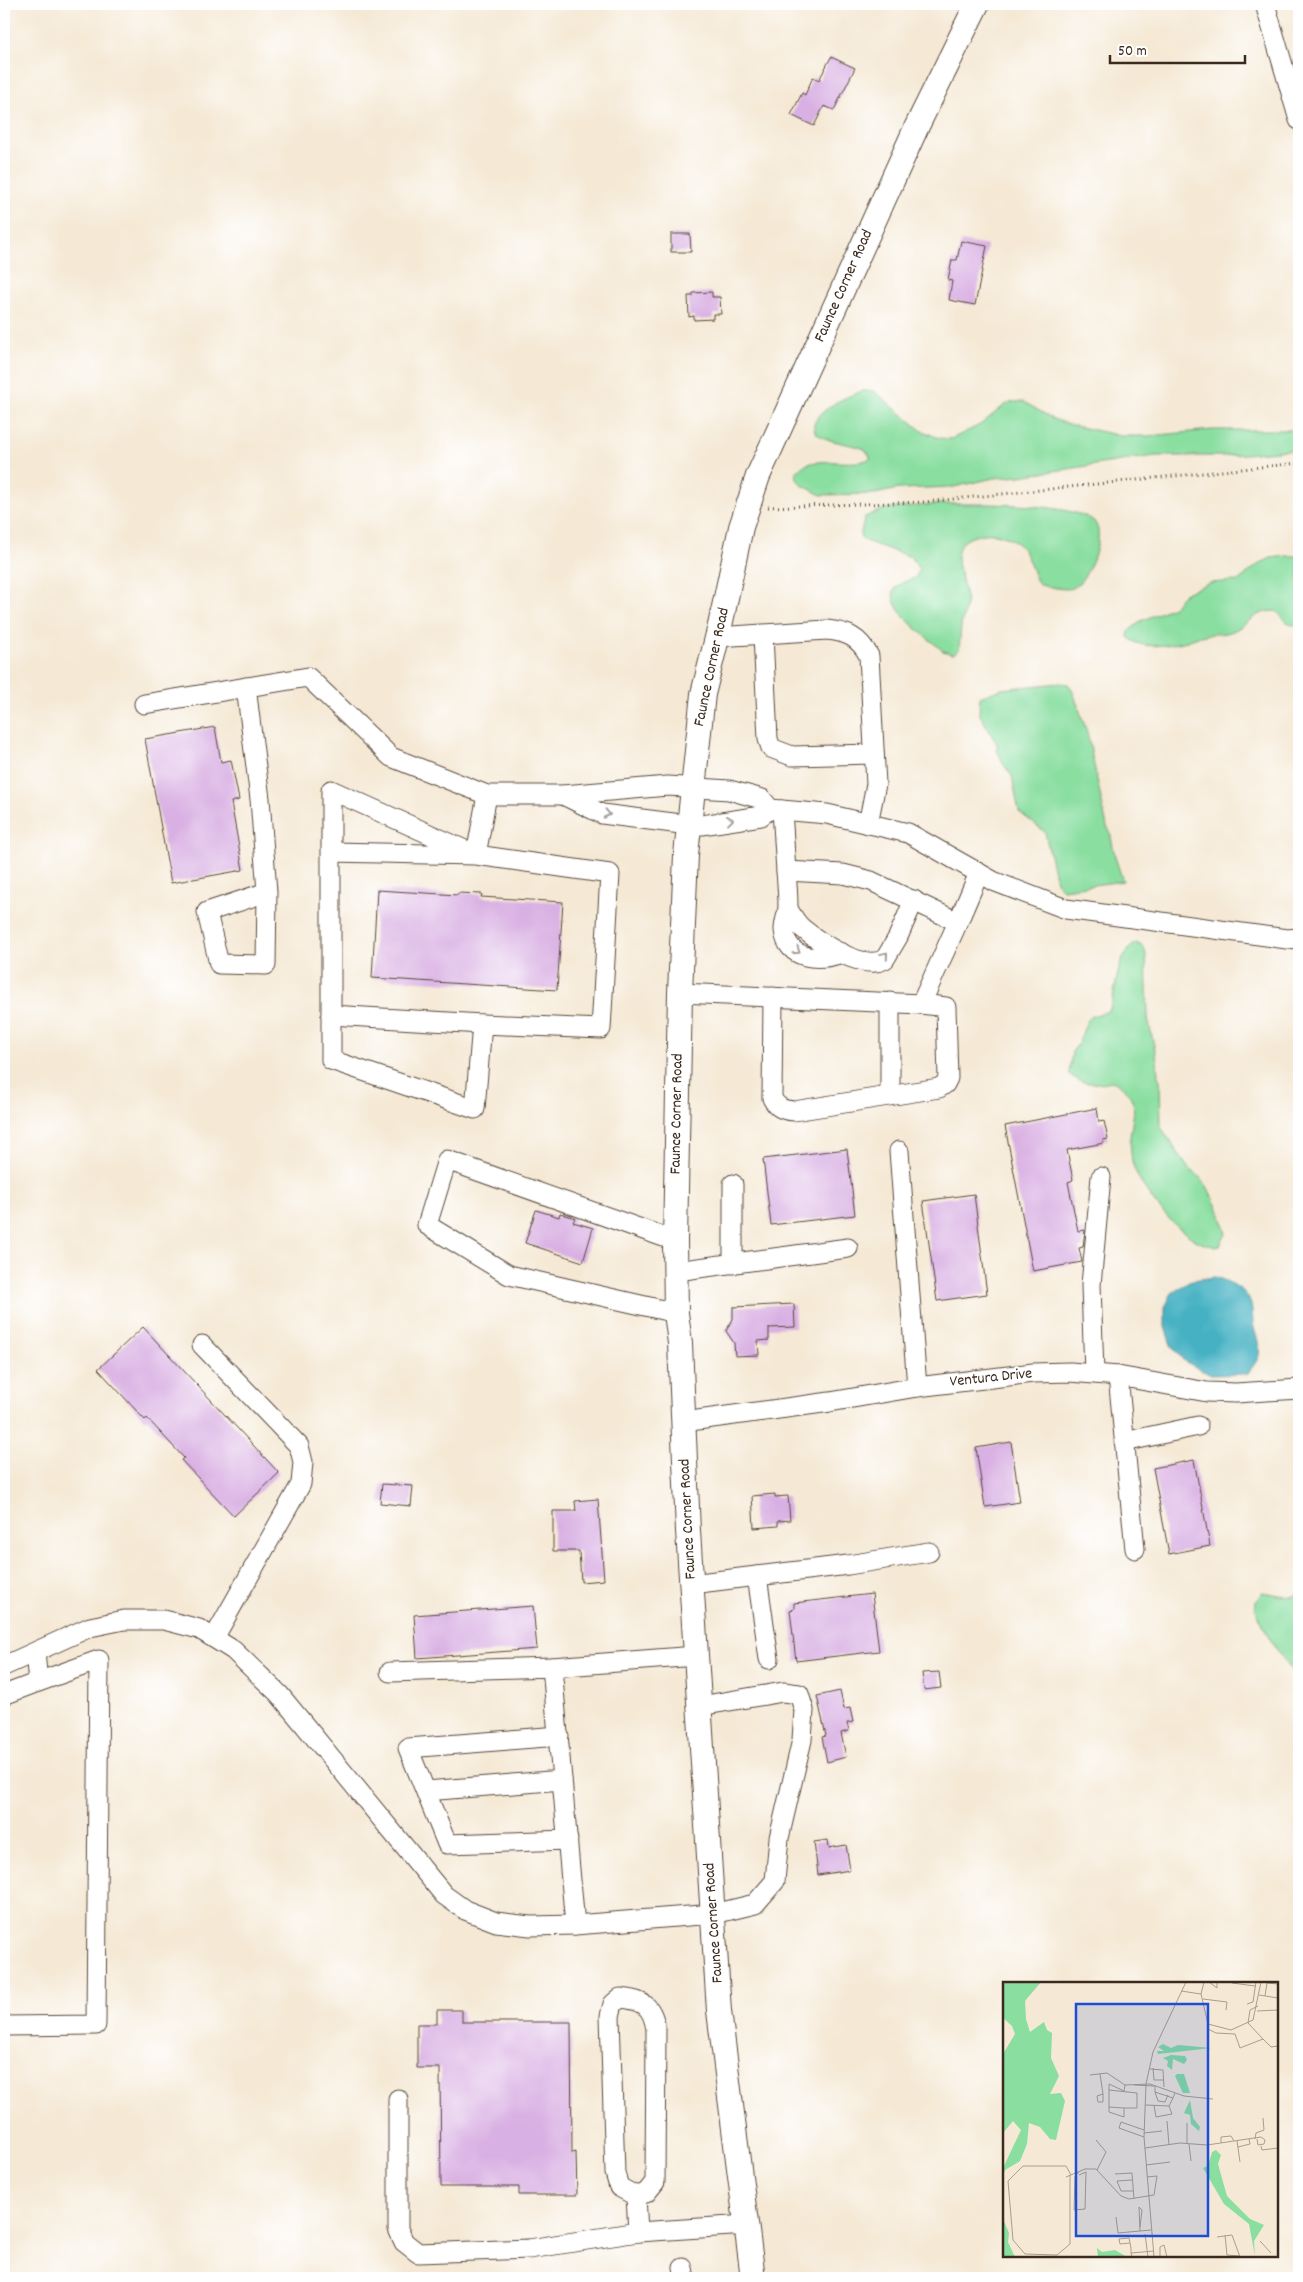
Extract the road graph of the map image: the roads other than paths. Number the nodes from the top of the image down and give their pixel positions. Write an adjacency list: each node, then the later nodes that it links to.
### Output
1 (977, 4): 5 (main road, Faunce Corner Road)
2 (1265, 4): 3 (street)
3 (1299, 120)
4 (763, 635): 5 (street); 8 (street); 8 (street)
5 (718, 637): 9 (main road, Faunce Corner Road)
6 (246, 687): 7 (street); 10 (street); 19 (street)
7 (144, 704)
8 (874, 754): 13 (street)
9 (692, 788): 11 (street); 12 (street); 14 (main road, Faunce Corner Road)
10 (487, 795): 11 (street); 16 (street)
11 (563, 795): 14 (street, one-way to 14)
12 (776, 810): 13 (street); 14 (street, one-way to 12); 17 (street)
13 (868, 824): 18 (street)
14 (689, 825): 23 (main road, Faunce Corner Road)
15 (332, 852): 16 (street); 16 (street); 27 (street)
16 (476, 855): 28 (street)
17 (786, 871): 20 (street); 20 (street, one-way to 20)
18 (979, 873): 21 (street); 22 (street)
19 (267, 892): 19 (street)
20 (914, 900): 21 (street)
21 (958, 922): 26 (street)
22 (1299, 938)
23 (680, 993): 24 (street); 33 (main road, Faunce Corner Road)
24 (773, 997): 25 (street); 29 (street)
25 (890, 1002): 26 (street); 29 (street)
26 (921, 1004): 29 (street)
27 (331, 1015): 28 (street); 28 (street)
28 (482, 1024)
29 (890, 1095)
30 (899, 1150): 41 (street)
31 (1101, 1177): 39 (street)
32 (733, 1184): 35 (street)
33 (675, 1241): 36 (main road, Faunce Corner Road); 37 (street)
34 (848, 1248): 35 (street)
35 (732, 1264): 36 (street)
36 (676, 1271): 37 (main road, Faunce Corner Road)
37 (676, 1313): 43 (main road, Faunce Corner Road)
38 (202, 1345): 50 (street)
39 (1094, 1374): 40 (street, Ventura Drive); 41 (street, Ventura Drive)
40 (1118, 1376): 42 (street, Ventura Drive); 45 (street)
41 (917, 1387): 43 (street, Ventura Drive)
42 (1299, 1389)
43 (683, 1422): 49 (main road, Faunce Corner Road)
44 (1198, 1426): 45 (street)
45 (1124, 1442): 46 (street)
46 (1134, 1549)
47 (929, 1552): 48 (street)
48 (757, 1576): 49 (street); 53 (street)
49 (692, 1584): 52 (main road, Faunce Corner Road)
50 (214, 1638): 51 (street); 65 (street)
51 (36, 1653): 54 (street); 57 (street)
52 (696, 1656): 55 (street); 59 (main road, Faunce Corner Road)
53 (769, 1659)
54 (4, 1666)
55 (552, 1666): 56 (street); 60 (street)
56 (390, 1672)
57 (38, 1682): 58 (street); 66 (street)
58 (4, 1695)
59 (700, 1706): 64 (main road, Faunce Corner Road); 64 (street)
60 (559, 1736): 61 (street); 62 (street)
61 (562, 1780): 62 (street); 63 (street)
62 (426, 1791): 63 (street)
63 (568, 1840): 65 (street)
64 (714, 1914): 65 (street); 69 (main road, Faunce Corner Road)
65 (575, 1925)
66 (4, 2026)
67 (398, 2100): 70 (street)
68 (636, 2196): 68 (street); 70 (street)
69 (747, 2225): 70 (street); 71 (main road, Faunce Corner Road)
70 (638, 2232)
71 (753, 2278)

